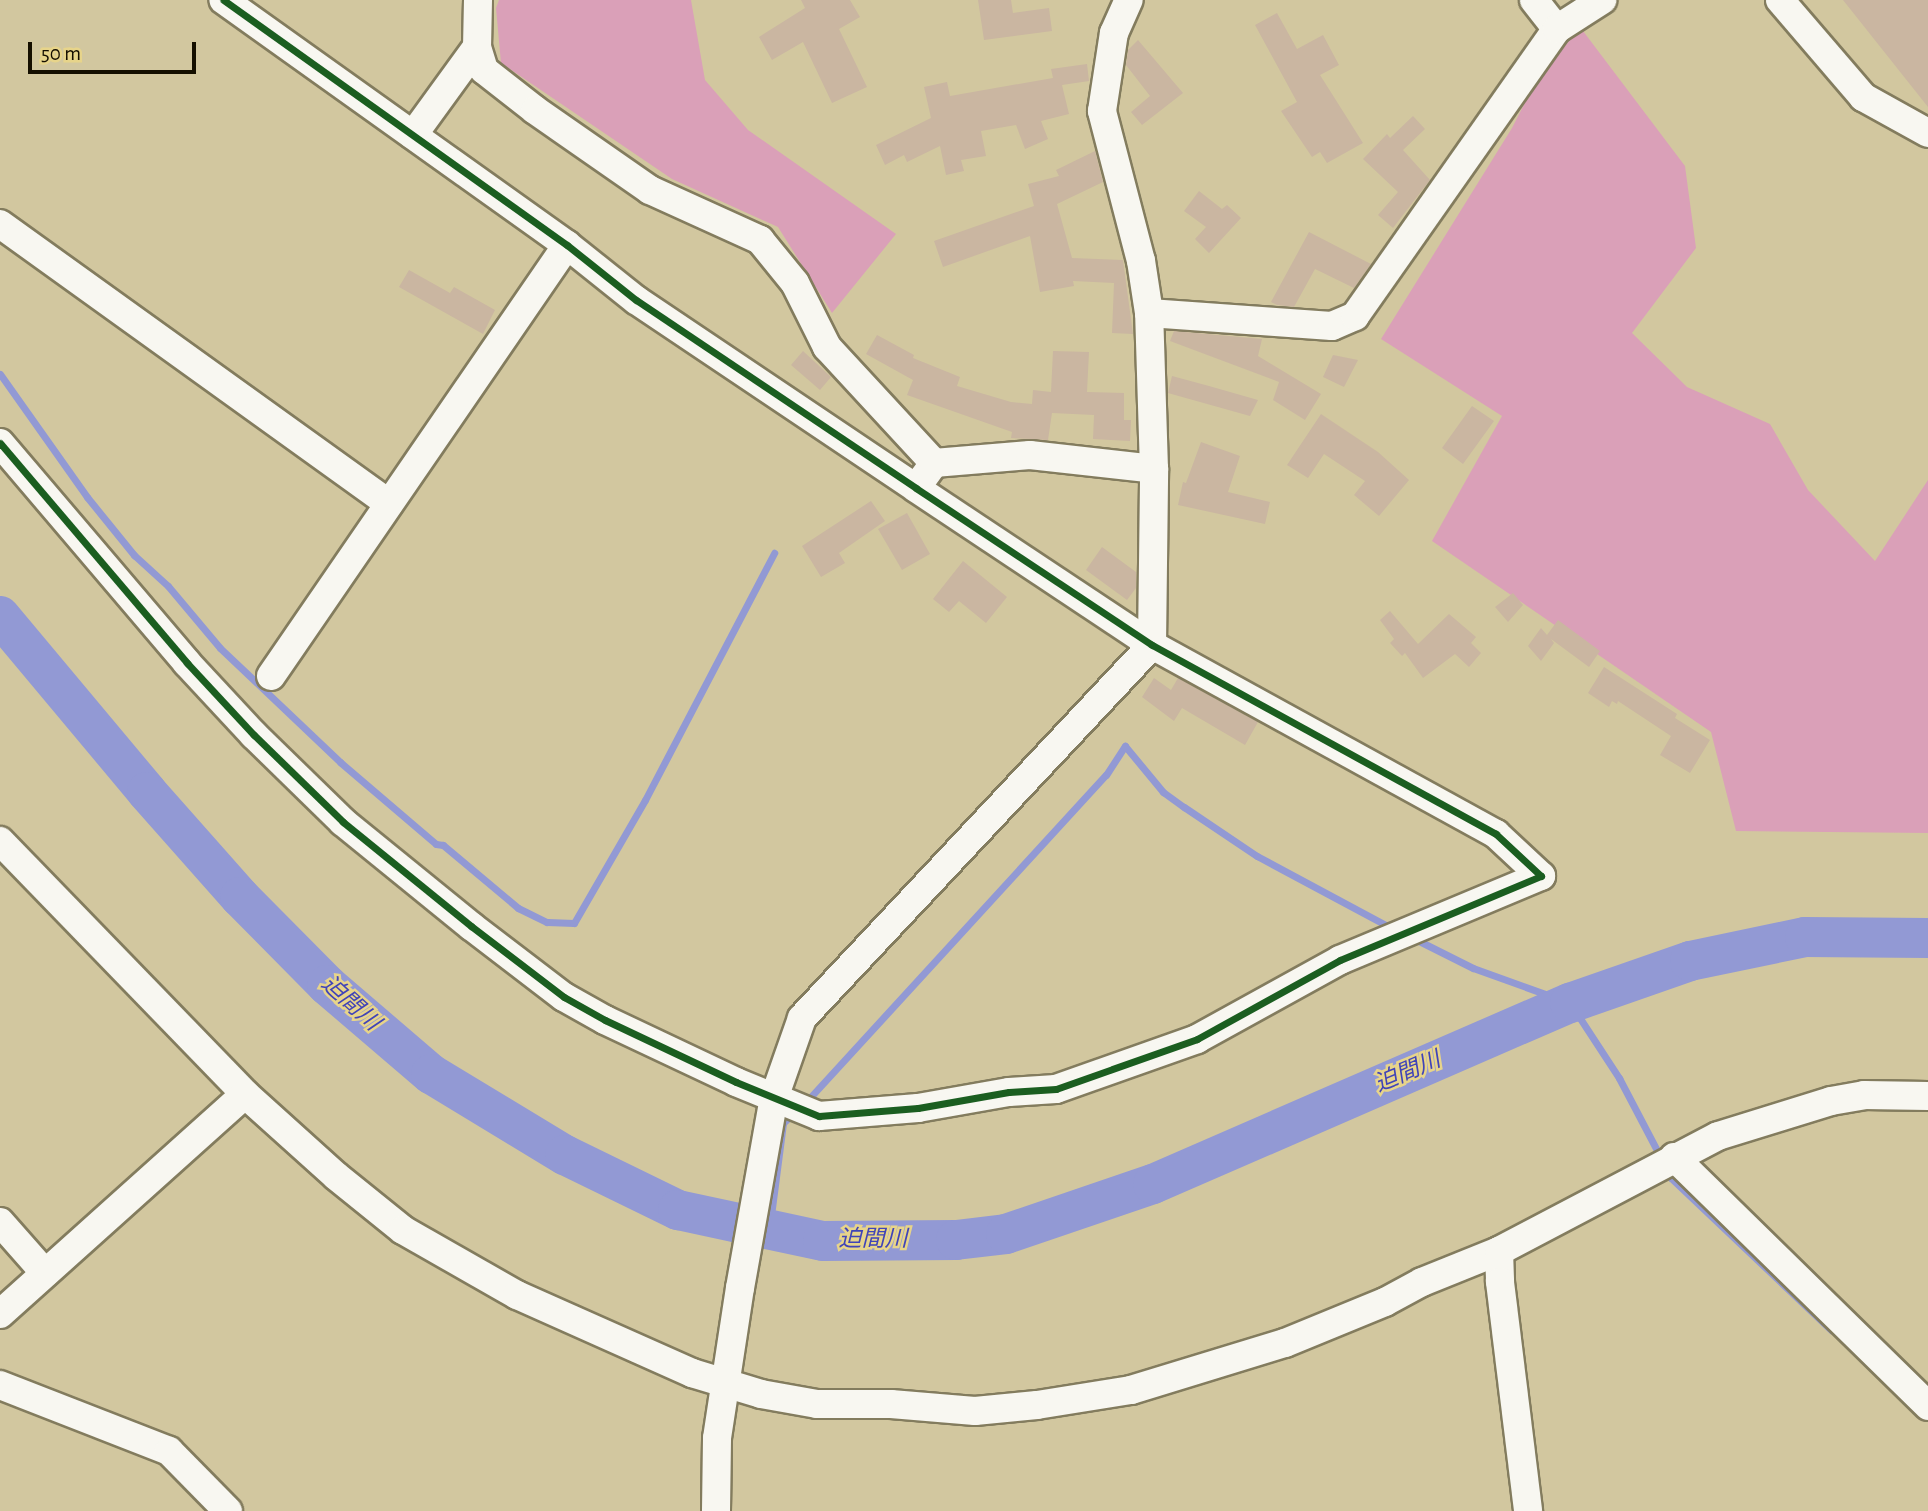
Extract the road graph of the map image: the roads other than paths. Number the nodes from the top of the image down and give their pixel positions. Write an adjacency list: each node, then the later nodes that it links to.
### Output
1 (224, 0): 10 (street)
2 (478, 0): 8 (street)
3 (1129, 0): 13 (street)
4 (1534, 0): 7 (street)
5 (1602, 0): 7 (street)
6 (1780, 0): 9 (street)
7 (1557, 29): 13 (street)
8 (477, 47): 10 (street); 15 (street)
9 (1928, 133)
10 (413, 135): 12 (street)
11 (0, 224): 18 (street)
12 (567, 245): 17 (street); 18 (street)
13 (1149, 313): 16 (street)
14 (0, 443): 24 (street)
15 (934, 463): 16 (street); 17 (street)
16 (1154, 469): 19 (street)
17 (916, 488): 19 (street)
18 (389, 504): 20 (street)
19 (1152, 645): 24 (street); 24 (street)
20 (271, 676)
21 (0, 841): 22 (street)
22 (245, 1094): 28 (street); 30 (street)
23 (1928, 1096): 25 (street)
24 (774, 1098): 30 (street)
25 (1674, 1157): 27 (street); 32 (street)
26 (0, 1222): 28 (street)
27 (1499, 1251): 30 (street); 35 (street)
28 (45, 1273): 29 (street)
29 (0, 1314)
30 (726, 1383): 34 (street)
31 (0, 1385): 33 (street)
32 (1928, 1406)
33 (228, 1511)
34 (716, 1511)
35 (1528, 1511)

